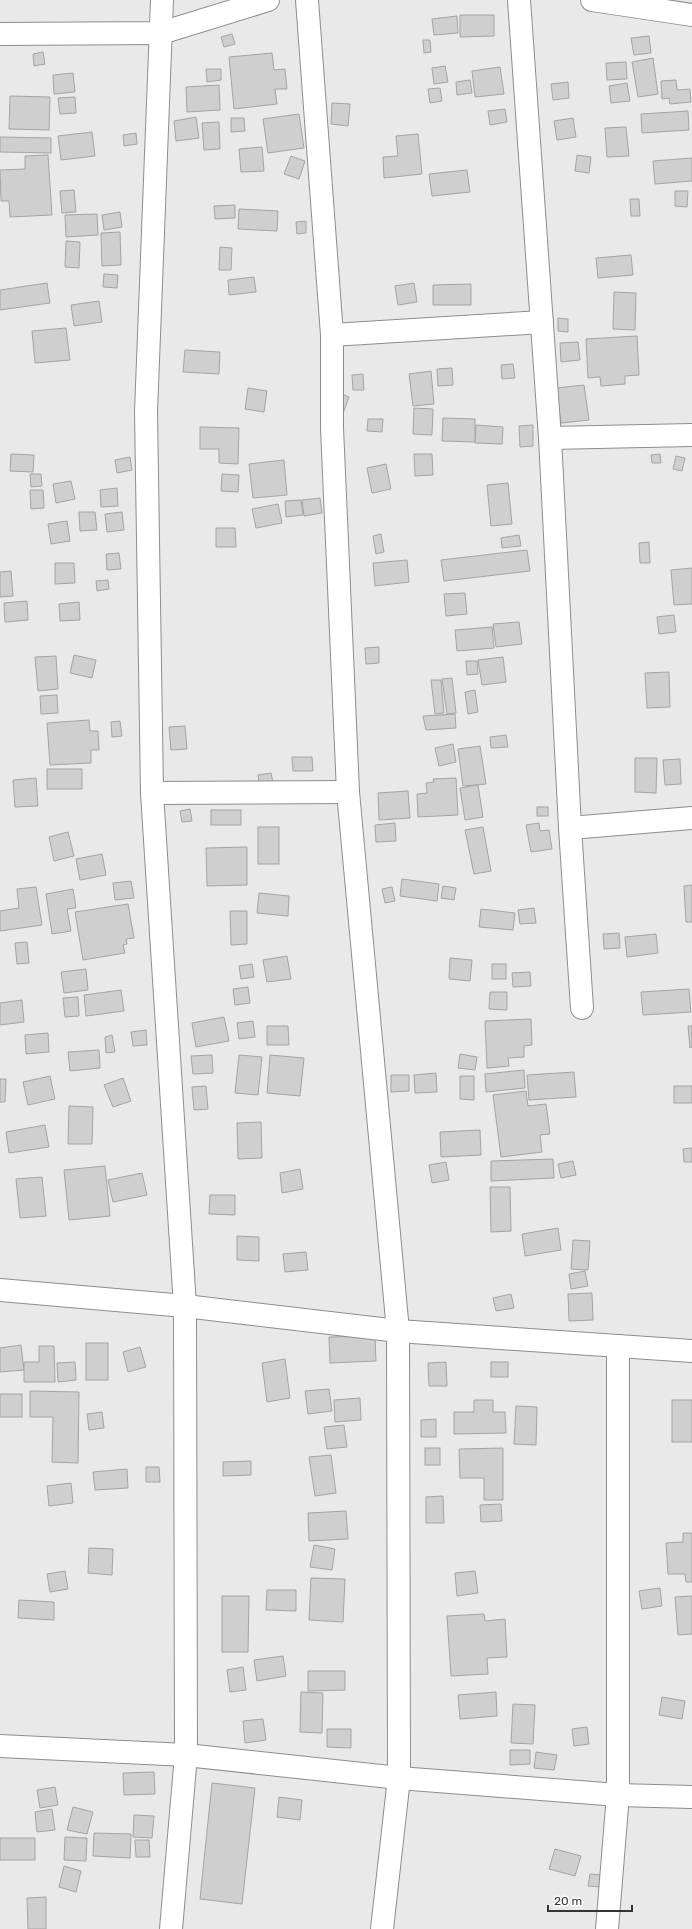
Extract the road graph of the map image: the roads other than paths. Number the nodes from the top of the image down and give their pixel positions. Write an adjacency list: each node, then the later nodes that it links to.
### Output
1 (162, 0): 7 (street)
2 (268, 0): 7 (street)
3 (307, 0): 10 (street)
4 (519, 0): 9 (street)
5 (592, 0): 6 (street)
6 (692, 15)
7 (161, 33): 8 (street); 14 (street)
8 (0, 34)
9 (542, 322): 10 (street); 12 (street)
10 (332, 335): 13 (street)
11 (692, 435): 12 (street)
12 (550, 438): 16 (street)
13 (348, 792): 14 (street); 20 (street)
14 (152, 793): 19 (street)
15 (692, 818): 16 (street)
16 (570, 828): 17 (street)
17 (582, 1008)
18 (0, 1290): 19 (street)
19 (185, 1306): 20 (street); 24 (street)
20 (398, 1331): 21 (street); 25 (street)
21 (618, 1346): 22 (street); 26 (street)
22 (692, 1351)
23 (0, 1746): 24 (street)
24 (186, 1755): 25 (street); 28 (street)
25 (399, 1778): 26 (street); 29 (street)
26 (618, 1795): 27 (street); 30 (street)
27 (692, 1797)
28 (170, 1929)
29 (382, 1929)
30 (607, 1929)

